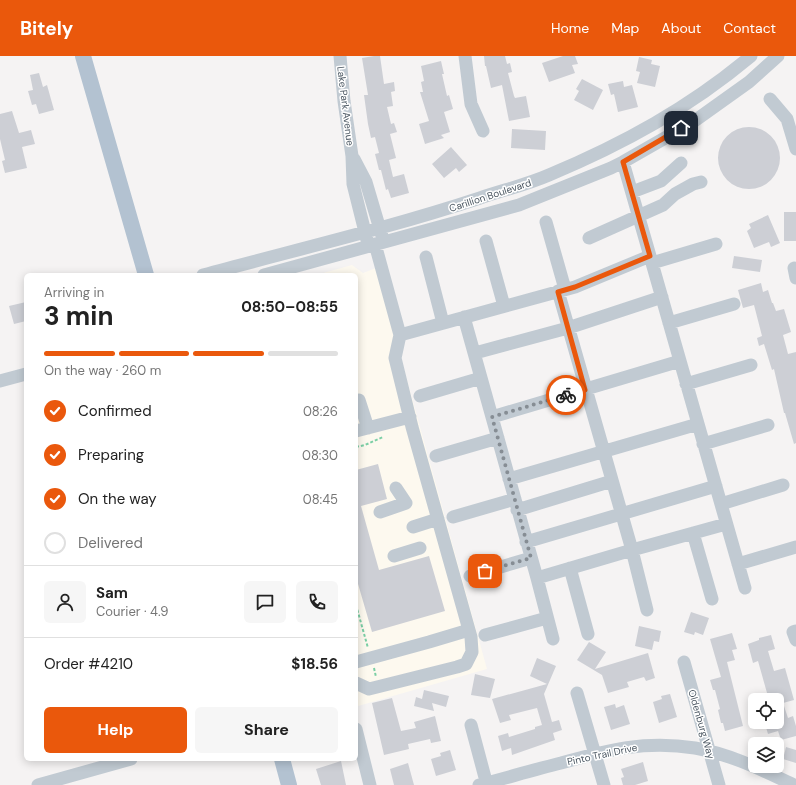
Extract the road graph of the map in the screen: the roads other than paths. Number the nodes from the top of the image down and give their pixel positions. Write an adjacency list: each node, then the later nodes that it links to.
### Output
1 (83, 56): 24 (main road)
2 (340, 56): 9 (street, Lake Park Avenue)
3 (465, 56): 7 (street)
4 (751, 56): 16 (street, Carillion Boulevard)
5 (778, 56): 10 (street, Carillion Boulevard)
6 (770, 99): 8 (street)
7 (483, 131)
8 (796, 149)
9 (352, 156): 16 (street, Lake Park Avenue); 17 (street, Lake Park Avenue)
10 (623, 162): 13 (street); 20 (street, Carillion Boulevard)
11 (681, 163): 13 (street)
12 (701, 182): 14 (street)
13 (632, 192): 14 (street)
14 (639, 216): 18 (street); 23 (street)
15 (546, 222): 27 (street)
16 (379, 228): 17 (street, Carillion Boulevard); 20 (street, Lake Park Avenue)
17 (365, 231): 20 (street, Lake Park Avenue); 25 (street, Carillion Boulevard)
18 (589, 238)
19 (486, 241): 30 (street)
20 (376, 244): 26 (street, Carillion Boulevard); 35 (street)
21 (716, 244): 23 (street)
22 (426, 257): 32 (street)
23 (651, 260): 27 (street); 28 (street)
24 (145, 273)
25 (210, 273)
26 (271, 273)
27 (561, 290): 30 (street); 34 (street)
28 (662, 297): 33 (street); 34 (street)
29 (734, 304): 33 (street)
30 (504, 306): 31 (street)
31 (464, 317): 32 (street); 36 (street)
32 (443, 323): 35 (street)
33 (669, 324): 37 (street)
34 (568, 328): 36 (street); 43 (street)
35 (400, 335): 46 (street)
36 (474, 353): 40 (street)
37 (680, 361): 42 (street); 43 (street)
38 (751, 365): 42 (street)
39 (24, 375): 41 (street)
40 (481, 378): 44 (street); 47 (street)
41 (0, 381)
42 (686, 384): 48 (street)
43 (585, 390): 47 (street); 53 (street)
44 (420, 396)
45 (359, 400): 50 (street)
46 (410, 417): 50 (street); 65 (street)
47 (492, 417): 51 (street)
48 (698, 424): 52 (street); 53 (street)
49 (768, 425): 52 (street)
50 (374, 431)
51 (498, 438): 54 (street); 55 (street)
52 (703, 444): 57 (street)
53 (603, 451): 55 (street); 56 (street)
54 (436, 456)
55 (509, 479): 60 (street)
56 (612, 481): 60 (street); 63 (street)
57 (716, 486): 61 (street); 63 (street)
58 (783, 486): 61 (street)
59 (396, 488): 62 (street)
60 (516, 504): 64 (street); 69 (street)
61 (721, 504): 66 (street)
62 (380, 512)
63 (621, 513): 69 (street); 72 (street)
64 (453, 517)
65 (438, 520): 67 (street); 83 (street)
66 (726, 524): 68 (street); 75 (street)
67 (413, 527)
68 (693, 533): 72 (street); 80 (street)
69 (526, 542): 74 (street)
70 (796, 546): 75 (street)
71 (420, 548): 73 (street)
72 (632, 550): 76 (street); 81 (street)
73 (394, 556)
74 (531, 558): 77 (street); 78 (street)
75 (738, 564): 79 (street)
76 (570, 568): 78 (street); 85 (street)
77 (470, 576)
78 (537, 578): 82 (street)
79 (745, 588)
80 (712, 599)
81 (647, 610)
82 (547, 618): 86 (street); 87 (street)
83 (469, 630): 89 (street); 91 (street)
84 (796, 631): 88 (street)
85 (588, 634)
86 (485, 635)
87 (553, 639)
88 (796, 640)
89 (358, 661)
90 (684, 662): 95 (street, Oldenburg Way)
91 (358, 683)
92 (578, 693): 96 (street)
93 (471, 725): 99 (street)
94 (358, 737): 102 (street)
95 (709, 752): 96 (street, Pinto Trail Drive); 104 (street, Oldenburg Way); 105 (street, Pinto Trail Drive)
96 (594, 754): 99 (street, Pinto Trail Drive); 103 (street)
97 (124, 761): 100 (street)
98 (283, 761): 101 (main road)
99 (484, 784)
100 (38, 785)
101 (289, 785)
102 (370, 785)
103 (604, 785)
104 (719, 785)
105 (794, 785)

